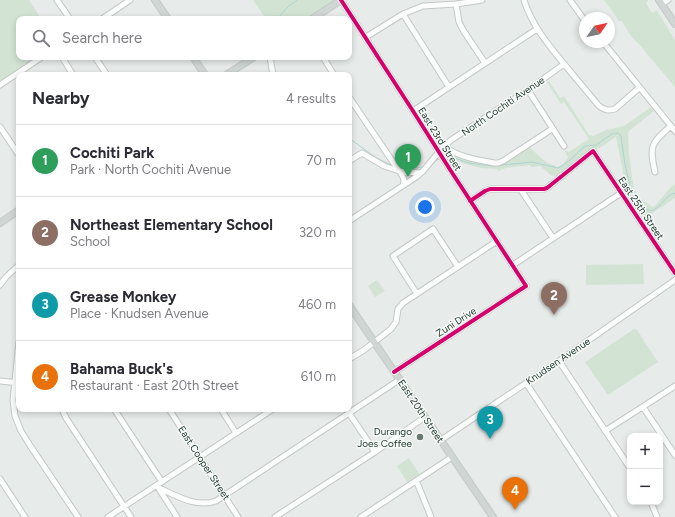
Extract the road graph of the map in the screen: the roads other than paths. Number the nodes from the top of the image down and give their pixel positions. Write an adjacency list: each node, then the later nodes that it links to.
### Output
1 (57, 0): 13 (street)
2 (130, 0): 14 (street)
3 (155, 0): 15 (main road)
4 (341, 0): 16 (main road); 18 (street, East 23rd Street)
5 (482, 0): 10 (street)
6 (524, 0): 20 (street)
7 (570, 0): 11 (street)
8 (668, 0): 9 (street)
9 (661, 2): 19 (main road)
10 (456, 4): 12 (street); 30 (street)
11 (579, 13)
12 (403, 14): 21 (street); 41 (street)
13 (68, 16)
14 (106, 16)
15 (166, 16)
16 (317, 16)
17 (352, 16): 21 (street, East 23rd Street)
18 (352, 16)
19 (675, 24)
20 (537, 29): 30 (street); 31 (street)
21 (366, 37): 45 (street, East 23rd Street)
22 (608, 48): 42 (street)
23 (38, 60): 32 (street)
24 (64, 60): 33 (street)
25 (97, 60): 34 (street)
26 (195, 60): 35 (main road)
27 (249, 60): 36 (main road)
28 (270, 60): 37 (street)
29 (325, 60): 38 (street)
30 (485, 63): 41 (street)
31 (564, 64): 42 (street); 43 (street, North Cochiti Avenue)
32 (22, 72)
33 (71, 72)
34 (105, 72)
35 (203, 72)
36 (231, 72)
37 (272, 72)
38 (332, 72)
39 (16, 76): 40 (street)
40 (0, 84)
41 (449, 87): 45 (street)
42 (639, 88): 47 (street)
43 (528, 90): 48 (street); 51 (street, North Cochiti Avenue)
44 (352, 101): 55 (street)
45 (413, 111): 53 (street, East 23rd Street)
46 (0, 126): 52 (street)
47 (671, 126): 49 (street); 56 (street)
48 (552, 129): 50 (street); 51 (street)
49 (675, 131)
50 (564, 146)
51 (444, 147): 53 (street, North Cochiti Avenue)
52 (16, 151)
53 (439, 152): 57 (street, North Cochiti Avenue); 61 (street, East 23rd Street)
54 (352, 159): 55 (street)
55 (399, 171): 57 (street); 58 (street)
56 (655, 172)
57 (420, 173): 58 (street, North Cochiti Avenue)
58 (403, 185): 63 (street, North Cochiti Avenue)
59 (521, 190): 60 (street, East 25th Street); 61 (street); 65 (street)
60 (621, 193): 65 (street); 70 (street, East 25th Street)
61 (470, 201): 66 (street, East 23rd Street)
62 (16, 212): 64 (main road)
63 (352, 219)
64 (0, 223)
65 (553, 238): 67 (street)
66 (497, 241): 67 (street, East 23rd Street); 69 (street)
67 (513, 265): 73 (street, East 23rd Street)
68 (16, 267): 72 (street)
69 (458, 267): 74 (street); 74 (street)
70 (675, 273)
71 (675, 280): 78 (street, Knudsen Avenue)
72 (0, 285)
73 (526, 286): 79 (street, Zuni Drive)
74 (417, 294): 76 (street)
75 (352, 309): 76 (main road, East 20th Street)
76 (374, 342): 77 (street); 79 (main road, East 20th Street)
77 (352, 358)
78 (559, 361): 83 (street, Knudsen Avenue); 95 (street)
79 (394, 372): 80 (main road, East 20th Street)
80 (399, 380): 87 (street); 94 (main road, East 20th Street)
81 (0, 381): 82 (street)
82 (16, 383)
83 (526, 383): 97 (street, Knudsen Avenue); 119 (street)
84 (675, 386): 86 (street)
85 (16, 387): 110 (street)
86 (643, 407): 95 (street); 99 (street)
87 (352, 411)
88 (63, 412): 108 (street)
89 (116, 412): 105 (street)
90 (171, 412): 100 (street, East Cooper Street)
91 (223, 412): 96 (street)
92 (268, 412): 96 (street)
93 (349, 413): 98 (street); 106 (street)
94 (425, 417): 97 (main road, East 20th Street); 98 (street)
95 (605, 430): 102 (street)
96 (236, 433): 100 (street)
97 (441, 440): 101 (main road, East 20th Street)
98 (375, 452): 115 (street)
99 (675, 455)
100 (200, 457): 105 (street); 106 (street, East Cooper Street)
101 (452, 457): 104 (street); 118 (main road, East 20th Street)
102 (627, 463)
103 (0, 479): 109 (street)
104 (416, 481): 116 (street); 117 (street)
105 (159, 485): 106 (street); 108 (street); 113 (street)
106 (224, 495): 114 (street, East Cooper Street)
107 (652, 505): 120 (street)
108 (124, 506): 111 (street); 112 (street)
109 (25, 517)
110 (78, 517)
111 (108, 517)
112 (131, 517)
113 (177, 517)
114 (238, 517)
115 (274, 517)
116 (361, 517)
117 (431, 517)
118 (493, 517)
119 (614, 517)
120 (657, 517)

